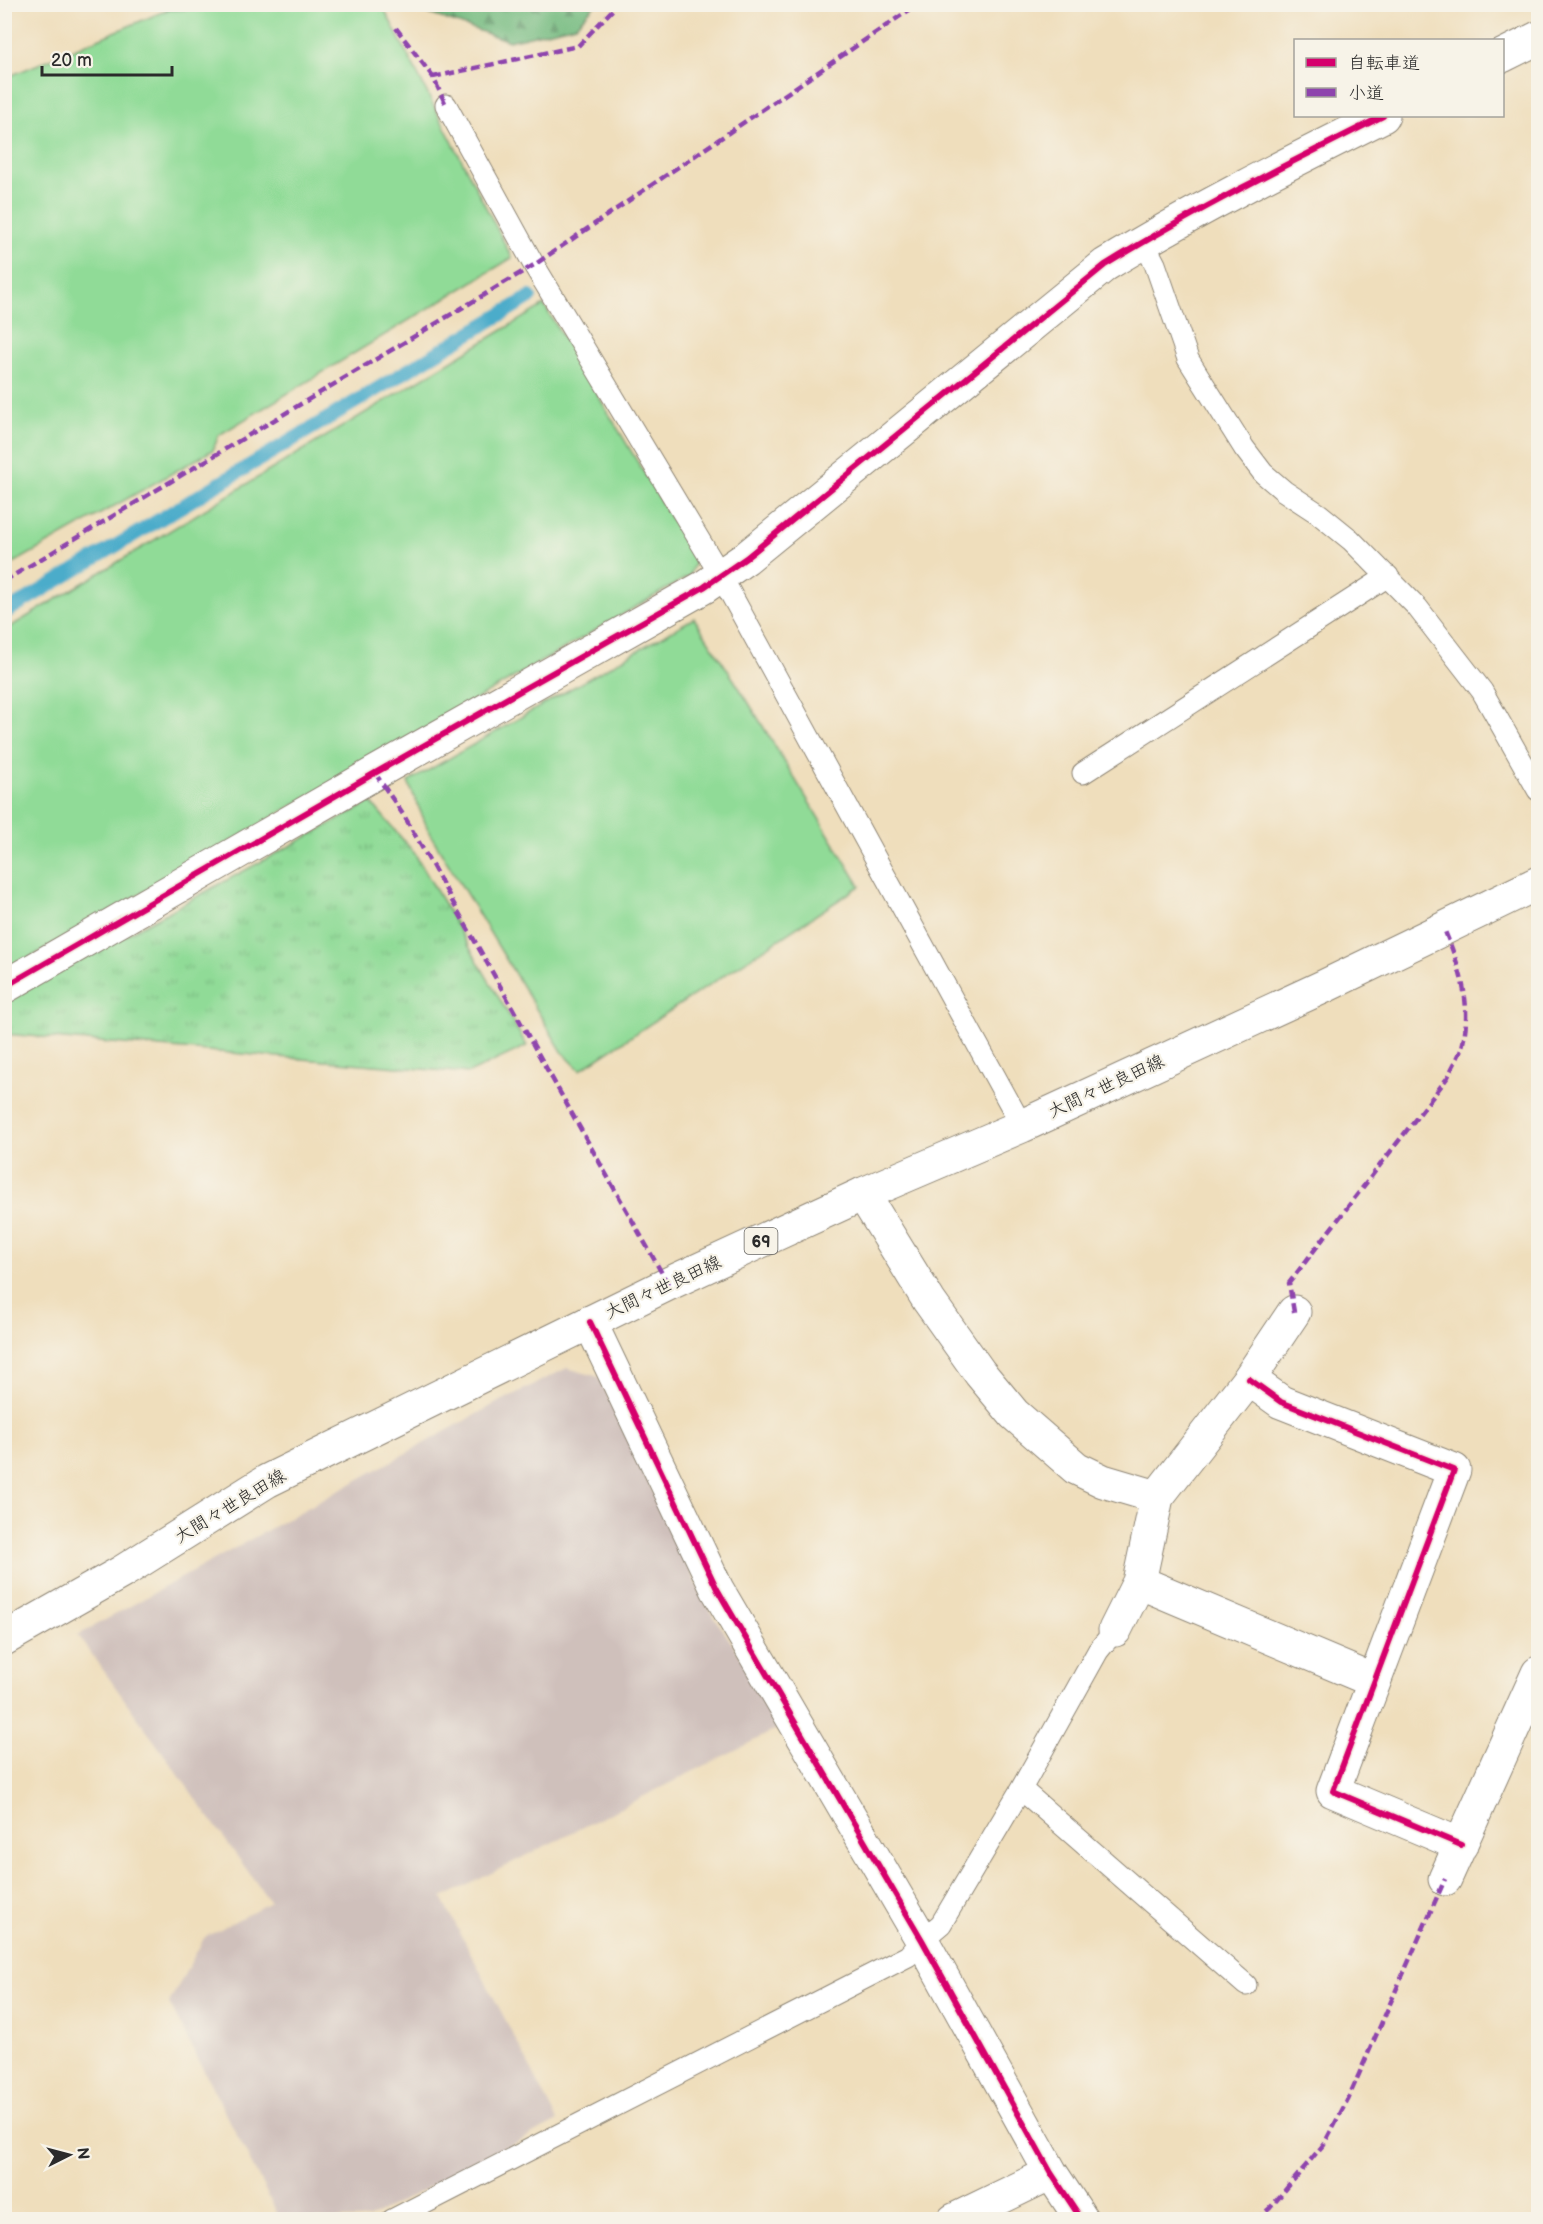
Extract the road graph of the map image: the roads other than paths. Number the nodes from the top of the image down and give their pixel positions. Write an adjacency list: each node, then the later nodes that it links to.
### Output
1 (1539, 38): 2 (street)
2 (1504, 56)
3 (446, 105): 6 (lane)
4 (1381, 117): 5 (street)
5 (1143, 242): 6 (street); 7 (lane)
6 (721, 576): 11 (street); 12 (lane)
7 (1388, 576): 8 (lane); 9 (lane)
8 (1083, 773)
9 (1539, 790)
10 (1539, 883): 12 (street, 大間々世良田線 / 69)
11 (4, 987)
12 (1022, 1126): 13 (street, 大間々世良田線 / 69)
13 (863, 1194): 15 (street, 大間々世良田線 / 69); 17 (street)
14 (1294, 1312): 16 (street)
15 (590, 1322): 20 (street, 大間々世良田線 / 69); 26 (street)
16 (1249, 1379): 17 (street); 22 (street)
17 (1157, 1497): 18 (street)
18 (1139, 1582): 19 (street); 22 (street)
19 (1115, 1630): 23 (lane)
20 (4, 1639)
21 (1539, 1673): 24 (street)
22 (1374, 1681): 24 (street)
23 (1021, 1789): 26 (lane); 27 (lane)
24 (1461, 1845): 25 (street)
25 (1445, 1879)
26 (922, 1940): 28 (street); 29 (lane)
27 (1246, 1985)
28 (1051, 2173): 30 (street); 31 (street)
29 (392, 2220)
30 (954, 2220)
31 (1082, 2220)

